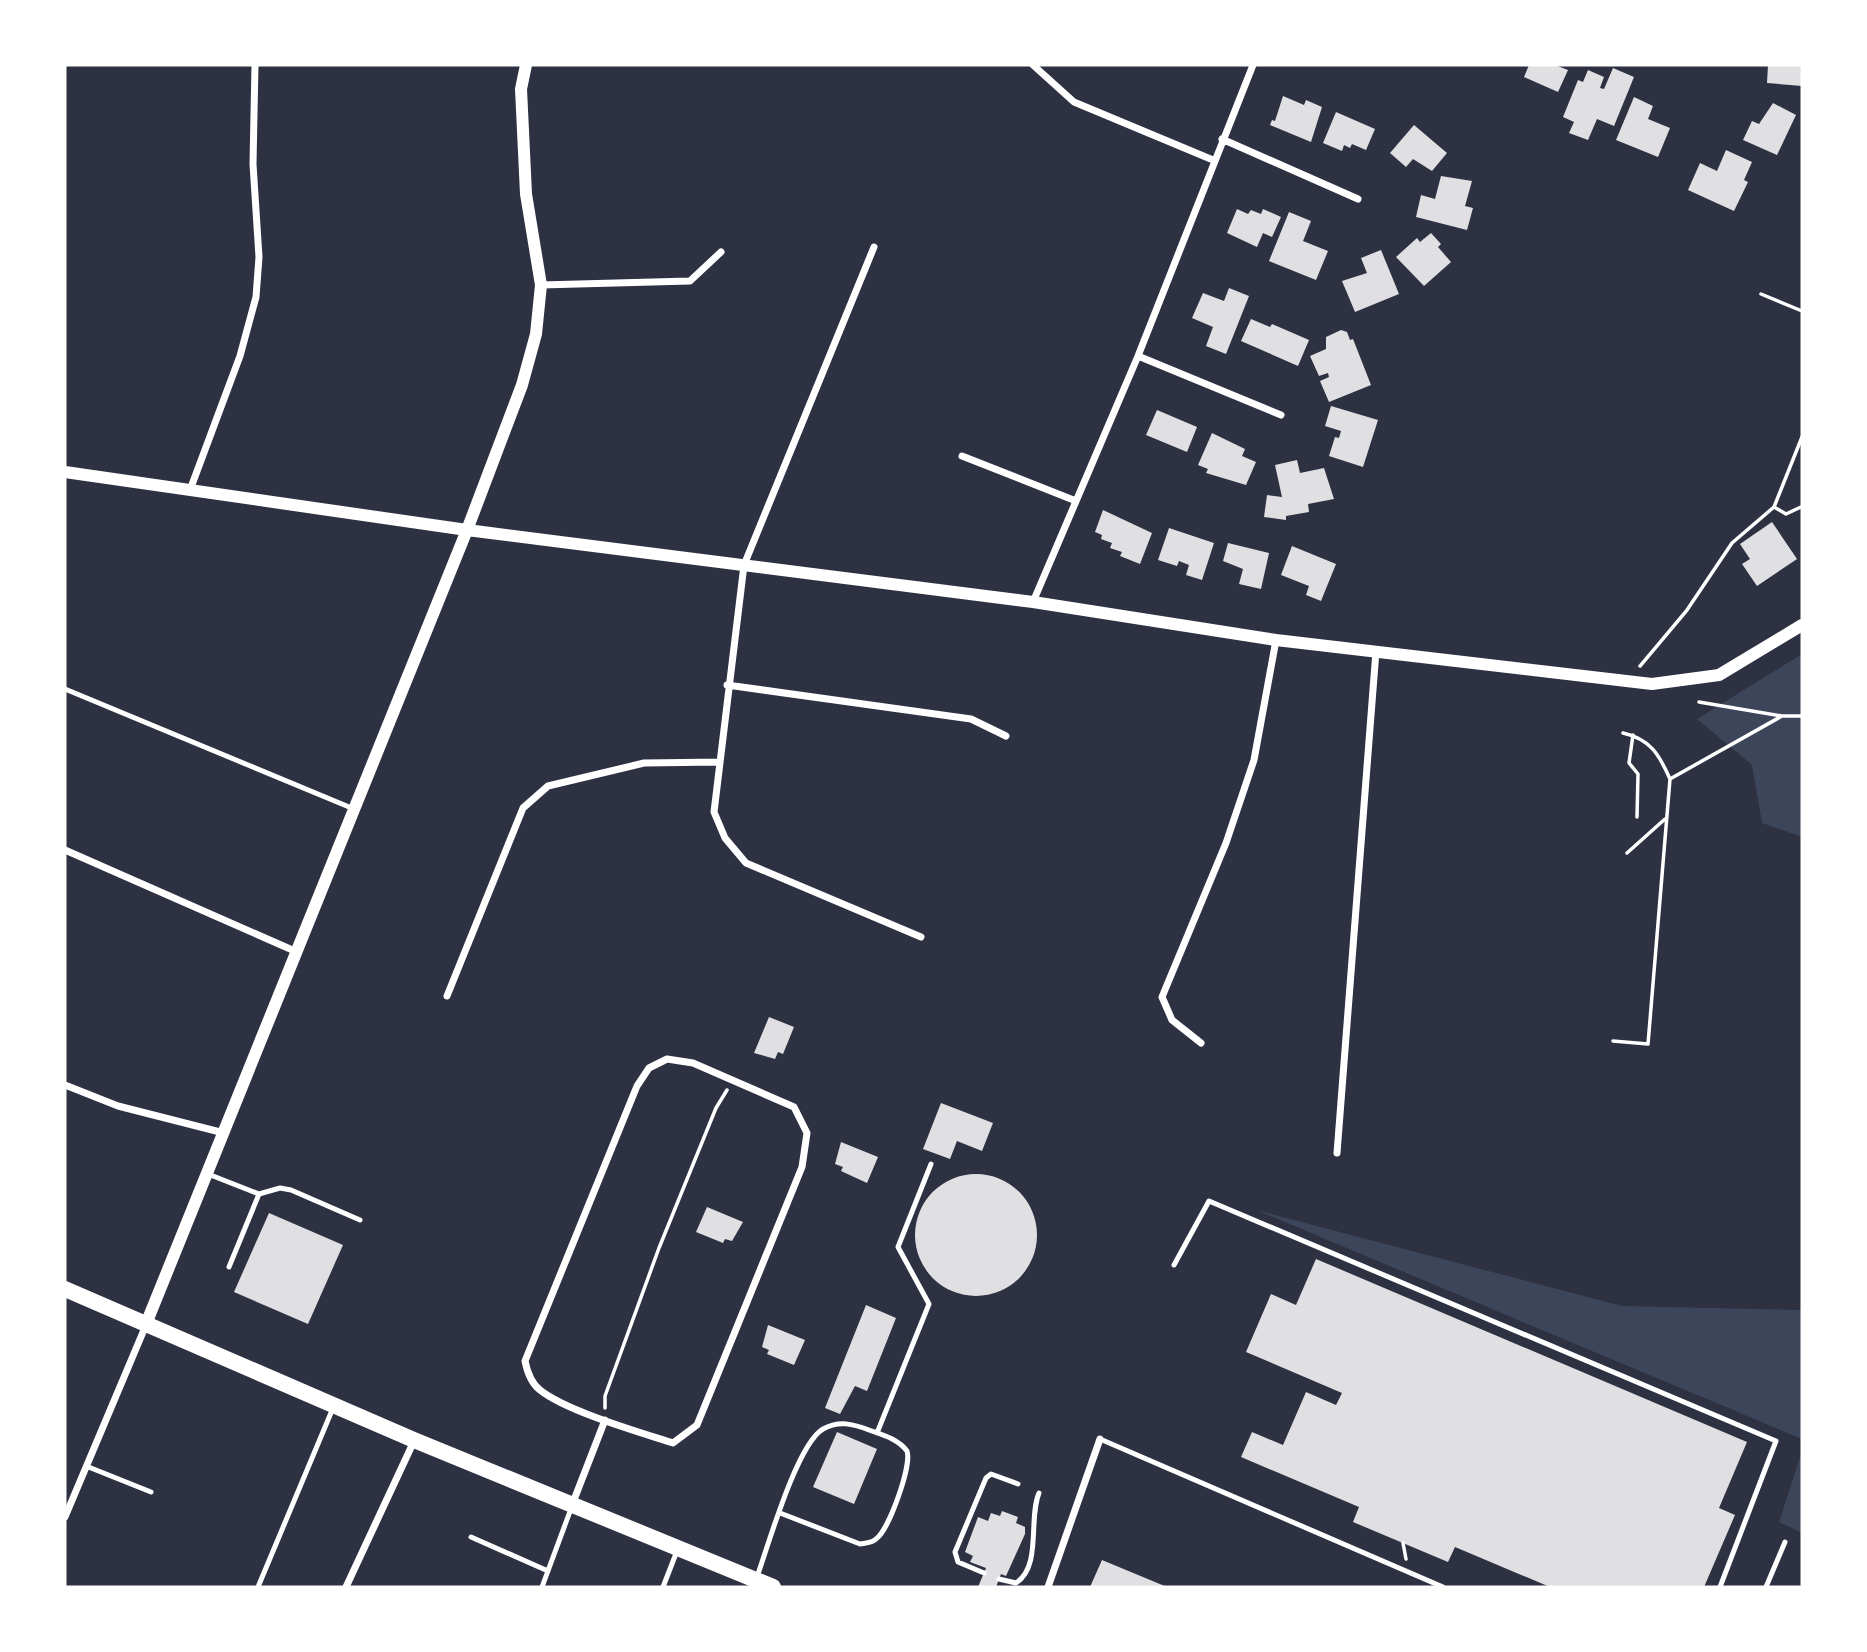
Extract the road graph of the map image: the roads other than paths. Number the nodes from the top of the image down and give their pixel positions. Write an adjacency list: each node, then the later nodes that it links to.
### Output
1 (255, 65): 15 (street)
2 (526, 65): 10 (street)
3 (1033, 65): 6 (street)
4 (1253, 65): 5 (street)
5 (1222, 138): 6 (street); 7 (street)
6 (1213, 160): 11 (street)
7 (1358, 199)
8 (874, 247): 18 (street)
9 (721, 252): 10 (street)
10 (541, 285): 17 (street)
11 (1138, 356): 12 (street); 16 (street)
12 (1281, 415)
13 (962, 456): 16 (street)
14 (65, 472): 15 (street)
15 (190, 490): 17 (street)
16 (1076, 501): 19 (street)
17 (467, 530): 18 (street); 27 (street)
18 (744, 565): 19 (street); 23 (street)
19 (1033, 602): 21 (street)
20 (1802, 625): 22 (street)
21 (1276, 640): 22 (street); 32 (street)
22 (1376, 651): 35 (street)
23 (727, 685): 25 (street); 26 (street)
24 (65, 689): 27 (lane)
25 (1006, 736)
26 (720, 762): 29 (street); 31 (street)
27 (354, 809): 30 (street)
28 (65, 850): 30 (street)
29 (921, 937)
30 (297, 952): 34 (street)
31 (447, 996)
32 (1201, 1043)
33 (65, 1085): 34 (street)
34 (224, 1134): 37 (street)
35 (1337, 1153)
36 (931, 1164): 46 (lane)
37 (208, 1174): 38 (lane); 43 (street)
38 (259, 1194): 39 (lane); 41 (lane)
39 (360, 1220)
40 (1174, 1265): 71 (lane)
41 (229, 1267)
42 (65, 1289): 43 (main road)
43 (146, 1324): 44 (main road); 49 (street)
44 (334, 1406): 48 (main road); 64 (lane)
45 (605, 1420): 45 (street); 53 (street)
46 (877, 1433): 54 (lane); 54 (lane)
47 (1100, 1439): 63 (lane); 69 (street)
48 (414, 1440): 53 (main road); 65 (street)
49 (86, 1466): 51 (lane); 55 (street)
50 (1018, 1484): 60 (lane)
51 (150, 1492)
52 (1038, 1493): 61 (lane)
53 (572, 1506): 58 (main road); 59 (lane)
54 (780, 1513): 62 (lane)
55 (65, 1517)
56 (471, 1536): 59 (lane)
57 (1785, 1542): 72 (lane)
58 (678, 1548): 62 (main road); 67 (lane)
59 (548, 1571): 66 (lane)
60 (984, 1573)
61 (999, 1579)
62 (756, 1580): 68 (main road)
63 (1432, 1585): 70 (lane)
64 (258, 1587)
65 (346, 1587)
66 (542, 1587)
67 (663, 1587)
68 (773, 1587)
69 (1048, 1587)
70 (1443, 1587)
71 (1720, 1587)
72 (1766, 1587)

